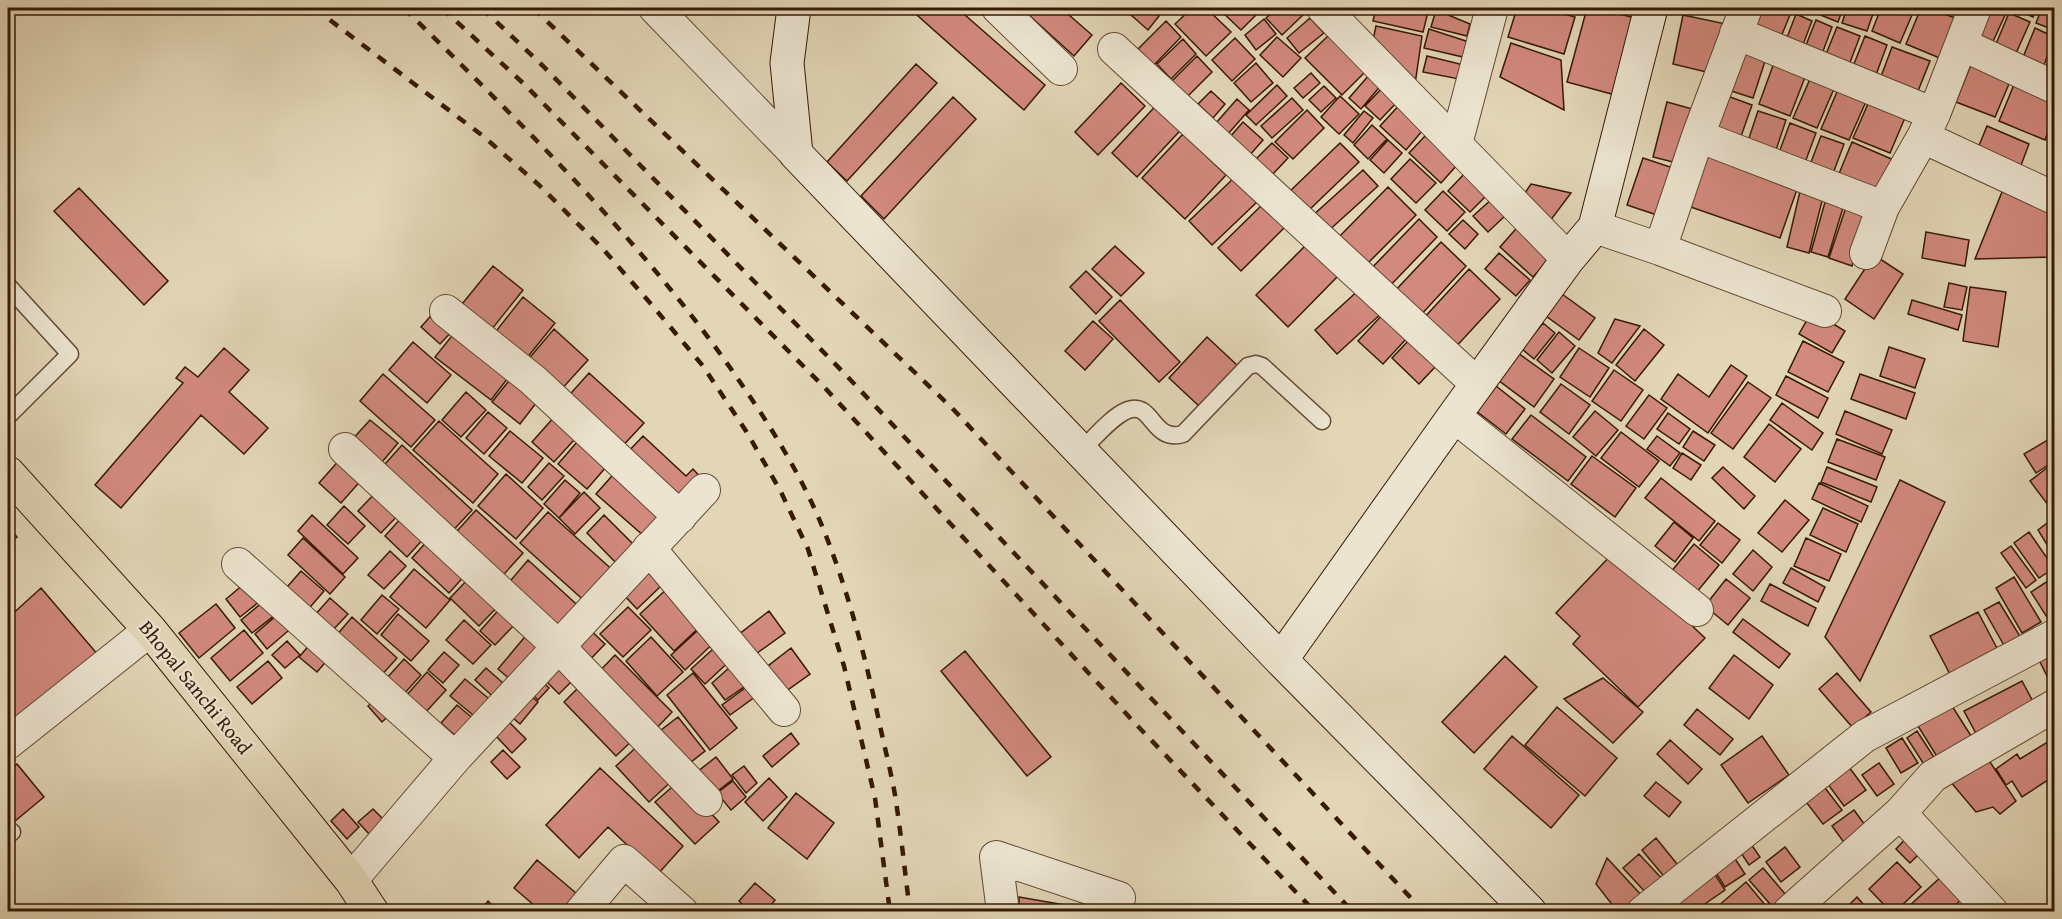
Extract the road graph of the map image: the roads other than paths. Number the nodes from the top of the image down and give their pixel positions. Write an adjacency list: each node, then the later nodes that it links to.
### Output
1 (656, 8): 16 (street)
2 (794, 8): 16 (street)
3 (998, 8): 11 (street)
4 (1492, 8): 15 (street)
5 (1650, 8): 19 (street)
6 (1968, 10): 9 (street)
7 (1335, 13): 15 (street)
8 (1741, 20): 13 (street); 14 (street)
9 (1961, 44): 12 (street); 13 (street)
10 (1114, 49): 26 (street)
11 (1061, 69)
12 (2055, 87)
13 (1928, 126): 17 (street); 18 (street)
14 (1698, 136): 18 (street); 20 (street)
15 (1456, 144): 22 (street)
16 (796, 154): 31 (street)
17 (2055, 198)
18 (1883, 207): 21 (street)
19 (1594, 227): 20 (street); 22 (street)
20 (1660, 249): 25 (street)
21 (1866, 253)
22 (1568, 259): 26 (street)
23 (8, 286): 27 (lane)
24 (446, 311): 34 (street)
25 (1825, 311)
26 (1477, 384): 28 (street)
27 (8, 416)
28 (1454, 416): 37 (street); 41 (street)
29 (1322, 420): 31 (lane)
30 (345, 449): 40 (street)
31 (1081, 451): 41 (street)
32 (10, 480): 38 (main road, Bhopal Sanchi Road)
33 (704, 490): 34 (street)
34 (680, 517): 35 (street)
35 (649, 548): 40 (street); 43 (street)
36 (238, 564): 45 (street)
37 (1697, 610)
38 (150, 630): 44 (street); 49 (main road, Bhopal Sanchi Road)
39 (2055, 636): 54 (street)
40 (559, 647): 45 (street); 46 (street)
41 (1281, 660): 53 (street)
42 (2055, 706): 47 (street)
43 (784, 710)
44 (8, 743)
45 (455, 758): 49 (street)
46 (706, 800)
47 (1900, 813): 55 (street); 56 (street)
48 (1119, 898): 52 (street)
49 (363, 902)
50 (581, 912): 51 (street)
51 (682, 912)
52 (1002, 912)
53 (1530, 912)
54 (1643, 912)
55 (1789, 912)
56 (1992, 912)

